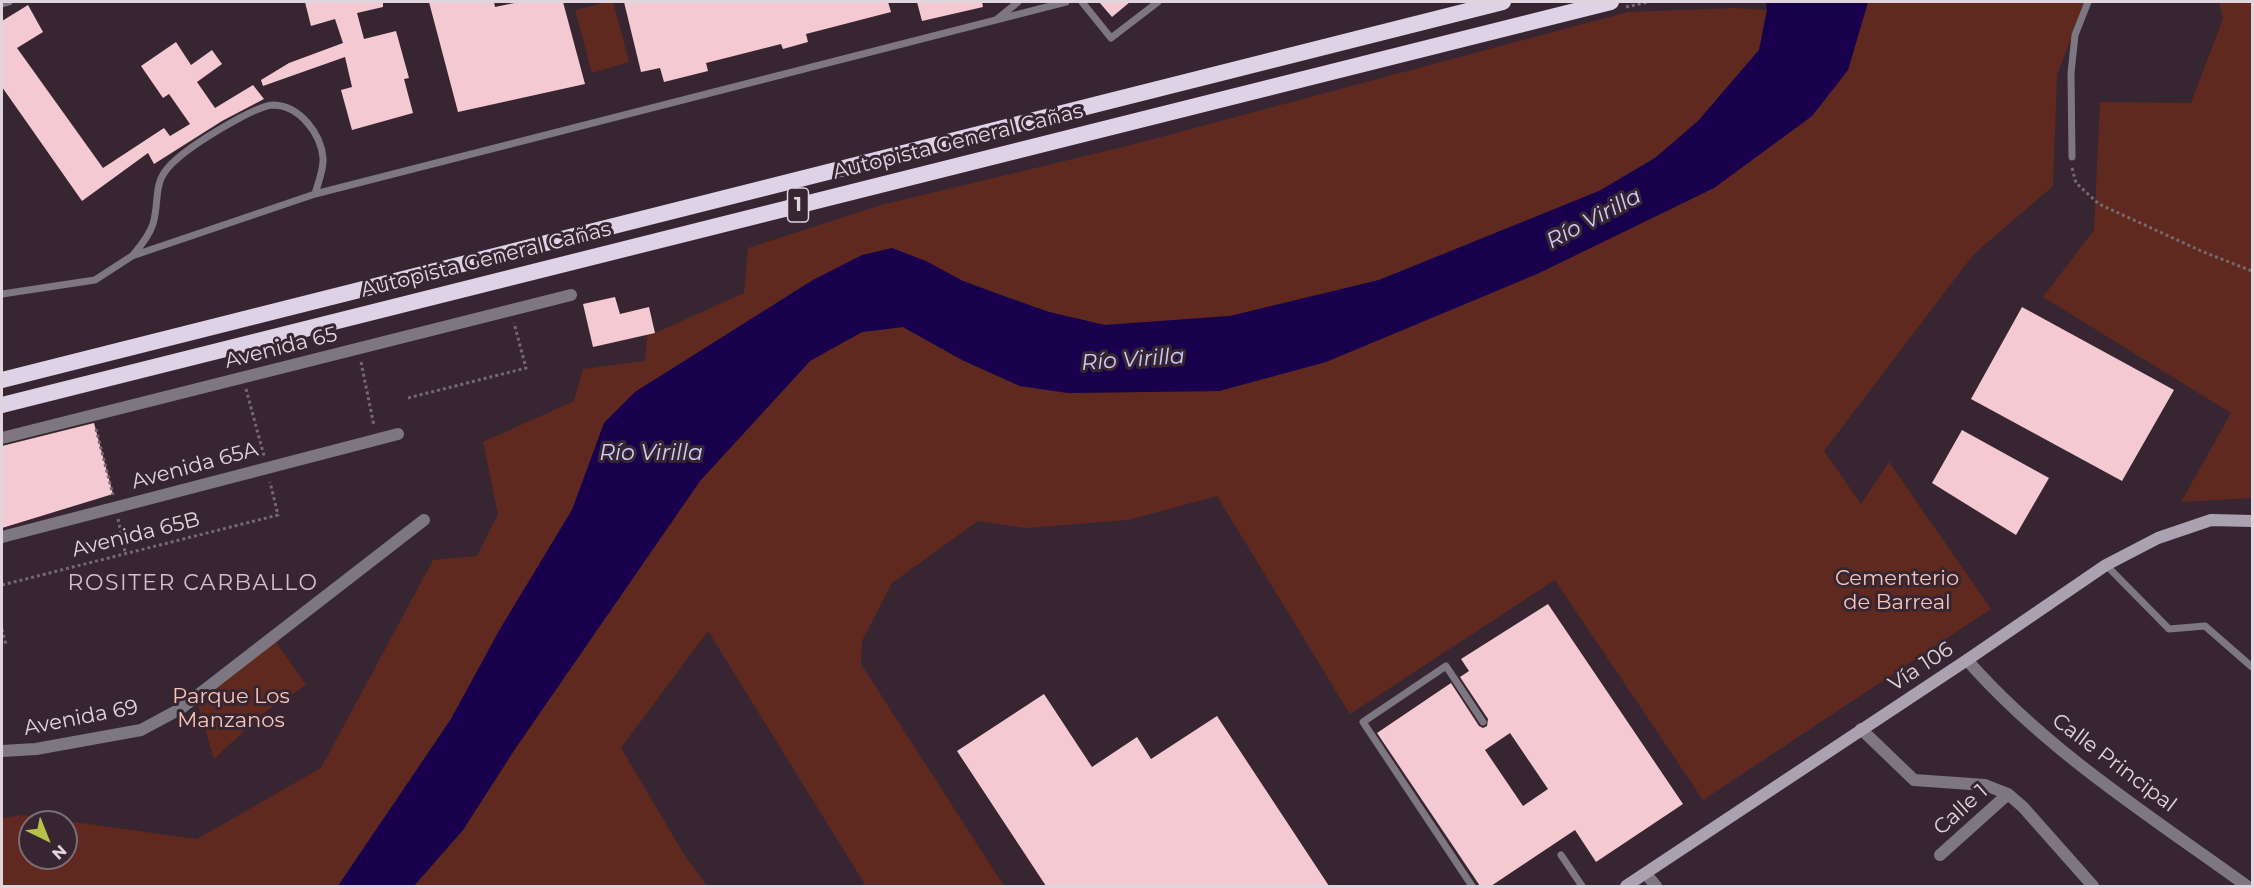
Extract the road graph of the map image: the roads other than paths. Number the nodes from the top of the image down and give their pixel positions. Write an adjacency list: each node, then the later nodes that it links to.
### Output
1 (9, 2): 8 (lane)
2 (1018, 2): 10 (lane)
3 (1066, 2): 10 (lane)
4 (1082, 2): 5 (lane)
5 (1158, 2)
6 (1503, 2): 16 (highway, Autopista General Cañas / 1)
7 (2088, 2): 11 (lane)
8 (2, 4)
9 (1603, 4): 17 (highway, Autopista General Cañas / 1)
10 (994, 21): 12 (lane)
11 (2072, 157)
12 (315, 194): 13 (lane); 13 (lane)
13 (132, 256): 14 (lane)
14 (2, 294)
15 (571, 295): 19 (street, Avenida 65)
16 (2, 380)
17 (2, 405)
18 (398, 434): 22 (street, Avenida 65A)
19 (2, 438)
20 (424, 520): 28 (street, Avenida 69)
21 (2253, 521): 23 (main road, Vía 106)
22 (2, 537)
23 (2106, 565): 24 (main road, Vía 106); 25 (lane)
24 (1967, 660): 27 (main road, Vía 106); 38 (street, Calle Principal)
25 (2253, 667)
26 (1483, 722): 33 (lane)
27 (1861, 729): 29 (street); 32 (main road, Vía 106)
28 (2, 752)
29 (2008, 794): 31 (street, Calle 1); 37 (street)
30 (1561, 855): 34 (lane)
31 (1940, 855)
32 (1646, 874): 35 (main road, Vía 106); 36 (street)
33 (1472, 886)
34 (1582, 886)
35 (1626, 886)
36 (1656, 886)
37 (2093, 886)
38 (2247, 886)

